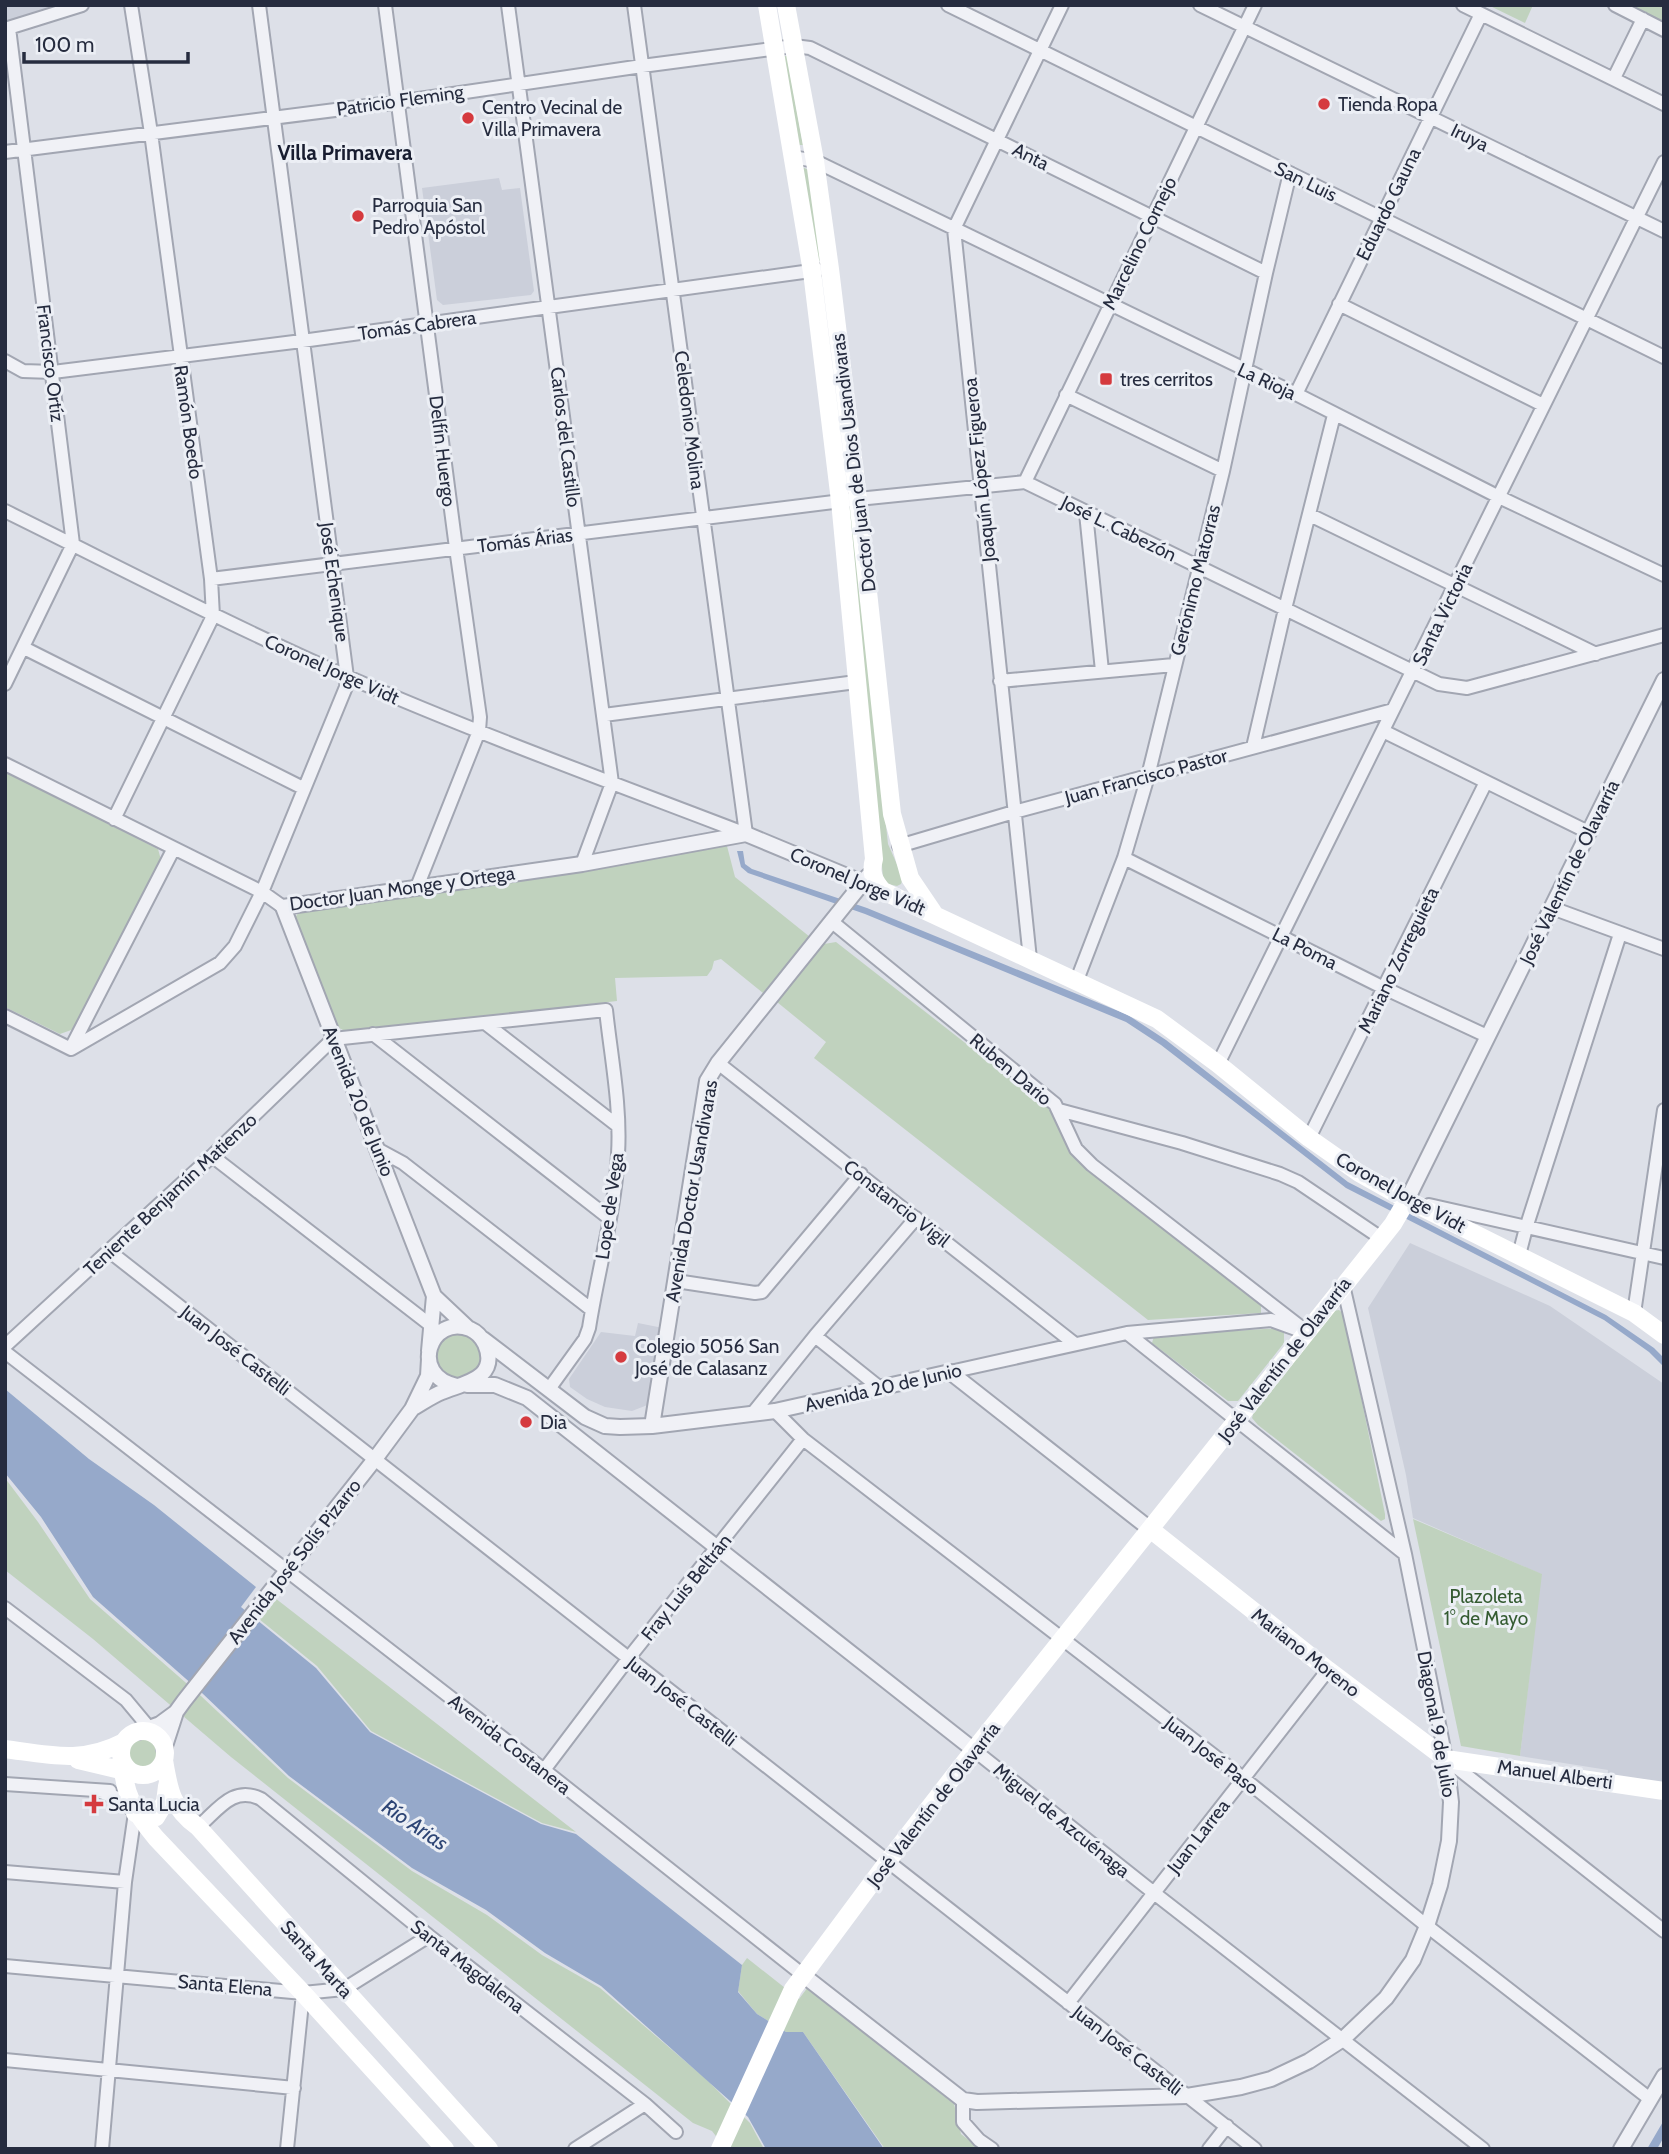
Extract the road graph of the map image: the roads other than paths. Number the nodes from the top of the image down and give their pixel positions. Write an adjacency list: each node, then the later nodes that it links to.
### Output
1 (82, 5): 18 (street)
2 (131, 5): 31 (street, Ramón Boedo)
3 (259, 5): 28 (street, José Echenique)
4 (385, 5): 26 (street, Delfín Huergo)
5 (508, 5): 25 (street, Carlos del Castillo)
6 (634, 5): 23 (street, Celedonio Molina)
7 (767, 5): 21 (main road, Doctor Juan de Dios Usandivaras)
8 (786, 5): 20 (main road, Doctor Juan de Dios Usandivaras)
9 (948, 5): 22 (street, San Luis)
10 (1062, 5): 22 (street)
11 (1200, 5): 17 (street, Iruya)
12 (1255, 5): 17 (street, Marcelino Cornejo)
13 (1463, 5): 15 (street)
14 (1615, 5): 16 (street)
15 (1481, 15): 24 (street); 29 (street, Eduardo Gauna)
16 (1643, 19): 19 (street); 24 (street)
17 (1245, 27): 29 (street, Iruya); 30 (street, Marcelino Cornejo)
18 (7, 29): 33 (street, Francisco Ortíz)
19 (1664, 30)
20 (794, 46): 21 (street, Patricio Fleming); 32 (street, Anta); 36 (main road, Doctor Juan de Dios Usandivaras)
21 (775, 49): 23 (street, Patricio Fleming); 35 (main road, Doctor Juan de Dios Usandivaras)
22 (1040, 50): 30 (street, San Luis); 32 (street)
23 (642, 66): 25 (street, Patricio Fleming); 47 (street, Celedonio Molina)
24 (1614, 78): 27 (street)
25 (517, 84): 26 (street, Patricio Fleming); 50 (street, Carlos del Castillo)
26 (398, 102): 28 (street, Patricio Fleming); 52 (street, Delfín Huergo)
27 (1664, 104)
28 (274, 116): 31 (street, Patricio Fleming); 53 (street, José Echenique)
29 (1431, 118): 40 (street, Eduardo Gauna); 41 (street, Iruya)
30 (1195, 127): 38 (street, San Luis); 39 (street, Marcelino Cornejo)
31 (151, 132): 33 (street, Patricio Fleming); 54 (street, Ramón Boedo)
32 (997, 139): 39 (street, Anta); 42 (street)
33 (24, 150): 34 (street, Patricio Fleming); 58 (street, Francisco Ortíz)
34 (5, 152)
35 (793, 157): 36 (street, La Rioja); 45 (main road, Doctor Juan de Dios Usandivaras)
36 (815, 161): 42 (street, La Rioja); 44 (main road, Doctor Juan de Dios Usandivaras)
37 (1664, 162): 41 (street, Santa Victoria)
38 (1290, 173): 40 (street, San Luis); 46 (street, Gerónimo Matorras)
39 (1152, 217): 46 (street, Anta); 48 (street, Marcelino Cornejo)
40 (1381, 217): 49 (street, Eduardo Gauna); 51 (street, San Luis)
41 (1636, 217): 43 (street, Iruya); 51 (street, Santa Victoria)
42 (954, 229): 48 (street, La Rioja); 65 (street, Joaquín López Figueroa)
43 (1664, 231)
44 (830, 269): 45 (street, Tomás Cabrera); 67 (main road, Doctor Juan de Dios Usandivaras)
45 (811, 272): 47 (street, Tomás Cabrera); 67 (main road, Doctor Juan de Dios Usandivaras)
46 (1266, 273): 57 (street, Gerónimo Matorras)
47 (673, 290): 50 (street, Tomás Cabrera); 71 (street, Celedonio Molina)
48 (1110, 304): 57 (street, La Rioja); 60 (street, Marcelino Cornejo)
49 (1339, 304): 59 (street, Eduardo Gauna); 61 (street)
50 (549, 307): 52 (street, Tomás Cabrera); 72 (street, Carlos del Castillo)
51 (1587, 319): 55 (street, San Luis); 61 (street, Santa Victoria)
52 (428, 323): 53 (street, Tomás Cabrera); 74 (street, Delfín Huergo)
53 (302, 341): 54 (street, Tomás Cabrera); 75 (street, José Echenique)
54 (180, 355): 58 (street, Tomás Cabrera); 78 (street, Ramón Boedo)
55 (1664, 357)
56 (5, 362): 58 (street, Tomás Cabrera)
57 (1243, 370): 59 (street, La Rioja); 63 (street, Gerónimo Matorras)
58 (53, 372): 73 (street, Francisco Ortíz)
59 (1296, 394): 62 (street, La Rioja)
60 (1066, 395): 63 (street); 64 (street, Marcelino Cornejo)
61 (1543, 405): 66 (street, Santa Victoria)
62 (1334, 415): 66 (street, La Rioja); 70 (street)
63 (1223, 471): 76 (street, Gerónimo Matorras)
64 (1025, 482): 65 (street); 69 (street, José L. Cabezón)
65 (980, 486): 67 (street); 90 (street, Joaquín López Figueroa)
66 (1499, 497): 77 (street, La Rioja); 79 (street, Santa Victoria)
67 (849, 500): 71 (street, Tomás Árias); 91 (main road, Doctor Juan de Dios Usandivaras); 109 (main road, Doctor Juan de Dios Usandivaras)
68 (5, 511): 73 (street, Coronel Jorge Vidt)
69 (1086, 513): 76 (street, José L. Cabezón); 86 (street)
70 (1310, 515): 79 (street); 80 (street)
71 (703, 518): 72 (street, Tomás Árias); 93 (street, Celedonio Molina)
72 (578, 534): 74 (street, Tomás Árias); 95 (street, Carlos del Castillo)
73 (73, 544): 81 (street, Coronel Jorge Vidt); 83 (street)
74 (456, 548): 75 (street, Tomás Árias); 97 (street, Delfín Huergo)
75 (332, 564): 78 (street, Tomás Árias); 88 (street, José Echenique)
76 (1198, 567): 80 (street, José L. Cabezón); 85 (street, Gerónimo Matorras)
77 (1664, 575)
78 (211, 579): 81 (street, Ramón Boedo)
79 (1455, 587): 84 (street); 87 (street, Santa Victoria)
80 (1285, 609): 87 (street, José L. Cabezón); 99 (street)
81 (213, 616): 88 (street, Coronel Jorge Vidt); 96 (street, Ramón Boedo)
82 (1664, 635): 84 (street)
83 (24, 648): 92 (street); 96 (street)
84 (1596, 654): 87 (street, José L. Cabezón)
85 (1174, 665): 86 (street); 101 (street, Gerónimo Matorras)
86 (1102, 671): 90 (street)
87 (1413, 673): 94 (street, Santa Victoria)
88 (347, 677): 97 (street, Coronel Jorge Vidt); 104 (street, José Echenique)
89 (1664, 680): 107 (street, José Valentín de Olavarría)
90 (1000, 681): 105 (street, Joaquín López Figueroa)
91 (856, 682): 93 (street); 113 (main road, Doctor Juan de Dios Usandivaras)
92 (5, 684)
93 (726, 698): 95 (street); 108 (street, Celedonio Molina)
94 (1393, 710): 98 (street, Santa Victoria); 99 (street, Juan Francisco Pastor)
95 (604, 715): 103 (street, Carlos del Castillo)
96 (163, 718): 104 (street); 106 (street, Ramón Boedo)
97 (479, 731): 103 (street, Coronel Jorge Vidt); 115 (street, Delfín Huergo)
98 (1383, 731): 102 (street); 123 (street, Santa Victoria)
99 (1253, 747): 101 (street, Juan Francisco Pastor)
100 (5, 764): 106 (street, Doctor Juan Monge y Ortega)
101 (1148, 776): 105 (street, Juan Francisco Pastor); 111 (street, Gerónimo Matorras)
102 (1486, 782): 107 (street); 127 (street, Mariano Zorreguieta)
103 (612, 783): 108 (street, Coronel Jorge Vidt); 112 (street, Carlos del Castillo)
104 (303, 788): 116 (street, José Echenique)
105 (1014, 812): 109 (street, Juan Francisco Pastor); 125 (street, Joaquín López Figueroa)
106 (114, 819): 110 (street, Doctor Juan Monge y Ortega)
107 (1588, 832): 119 (street, José Valentín de Olavarría)
108 (746, 834): 112 (street, Doctor Juan Monge y Ortega); 113 (street, Coronel Jorge Vidt)
109 (899, 846): 113 (main road); 114 (main road, Doctor Juan de Dios Usandivaras)
110 (173, 850): 116 (street, Doctor Juan Monge y Ortega); 134 (street)
111 (1124, 858): 123 (street, La Poma); 126 (street, Gerónimo Matorras)
112 (582, 864): 115 (street, Doctor Juan Monge y Ortega)
113 (870, 870): 117 (main road, Doctor Juan de Dios Usandivaras); 120 (street, Avenida Doctor Usandivaras)
114 (909, 875): 117 (main road); 121 (main road, Doctor Juan de Dios Usandivaras)
115 (418, 887): 118 (street, Doctor Juan Monge y Ortega)
116 (262, 892): 118 (street, Doctor Juan Monge y Ortega); 134 (street, José Echenique)
117 (886, 892): 121 (main road, Coronel Jorge Vidt)
118 (283, 907): 133 (street, Avenida 20 de Junio)
119 (1552, 908): 122 (street); 132 (street, José Valentín de Olavarría)
120 (841, 910): 135 (street, Avenida Doctor Usandivaras); 138 (street, Ruben Dario)
121 (933, 913): 125 (main road, Coronel Jorge Vidt)
122 (1620, 934): 124 (street); 147 (street)
123 (1282, 936): 127 (street, La Poma); 136 (street, Santa Victoria)
124 (1664, 949)
125 (1030, 959): 126 (main road, Coronel Jorge Vidt)
126 (1077, 980): 136 (main road, Coronel Jorge Vidt)
127 (1384, 988): 132 (street, La Poma); 140 (street, Mariano Zorreguieta)
128 (8, 1018): 130 (street); 134 (street)
129 (485, 1023): 131 (street); 139 (street); 139 (street, Lope de Vega)
130 (5, 1032)
131 (373, 1034): 133 (street); 145 (street)
132 (1487, 1036): 144 (street, José Valentín de Olavarría)
133 (333, 1039): 141 (street, Avenida 20 de Junio); 142 (street, Teniente Benjamín Matienzo)
134 (71, 1049)
135 (718, 1063): 143 (street, Constancio Vigil); 153 (street, Avenida Doctor Usandivaras)
136 (1218, 1064): 140 (main road, Coronel Jorge Vidt)
137 (1664, 1110): 150 (street)
138 (1059, 1111): 148 (street); 160 (street, Ruben Dario)
139 (618, 1126): 145 (street, Lope de Vega)
140 (1309, 1138): 144 (main road, Coronel Jorge Vidt)
141 (379, 1150): 155 (street, Avenida 20 de Junio); 156 (street)
142 (212, 1156): 149 (street, Teniente Benjamín Matienzo); 158 (street)
143 (860, 1174): 146 (street, Constancio Vigil); 153 (street)
144 (1405, 1203): 147 (street); 148 (main road, José Valentín de Olavarría); 151 (main road, Coronel Jorge Vidt)
145 (609, 1218): 156 (street, Lope de Vega)
146 (916, 1218): 163 (street); 165 (street, Constancio Vigil)
147 (1526, 1228): 150 (street); 151 (street)
148 (1381, 1238): 154 (main road, José Valentín de Olavarría)
149 (109, 1251): 166 (street, Teniente Benjamín Matienzo); 179 (street, Juan José Castelli)
150 (1644, 1254): 152 (street); 157 (street)
151 (1519, 1255): 157 (main road, Coronel Jorge Vidt)
152 (1664, 1258)
153 (676, 1281): 177 (street, Avenida Doctor Usandivaras)
154 (1343, 1285): 160 (main road, José Valentín de Olavarría); 182 (street, Diagonal 9 de Julio)
155 (434, 1296): 158 (street, Avenida 20 de Junio); 159 (street, Avenida 20 de Junio)
156 (592, 1310): 172 (street, Lope de Vega)
157 (1634, 1313): 162 (main road, Coronel Jorge Vidt)
158 (433, 1326): 168 (street, Avenida 20 de Junio)
159 (468, 1328): 164 (street); 168 (street)
160 (1307, 1332): 161 (street, Avenida 20 de Junio); 176 (main road, José Valentín de Olavarría)
161 (1127, 1333): 165 (street, Avenida 20 de Junio); 176 (street)
162 (1664, 1335)
163 (815, 1336): 171 (street); 175 (street)
164 (483, 1339): 170 (street); 172 (street, Avenida 20 de Junio)
165 (1075, 1344): 169 (street, Avenida 20 de Junio)
166 (5, 1346)
167 (5, 1352): 183 (street, Avenida Costanera)
168 (429, 1355): 170 (street); 173 (street, Avenida José Solís Pizarro)
169 (950, 1372): 171 (street, Avenida 20 de Junio); 180 (street, Mariano Moreno)
170 (462, 1385): 173 (street, Avenida José Solís Pizarro); 181 (street, Miguel de Azcuénaga)
171 (880, 1388): 174 (street, Avenida 20 de Junio)
172 (549, 1389): 177 (street, Avenida 20 de Junio)
173 (412, 1409): 179 (street, Avenida José Solís Pizarro)
174 (775, 1411): 175 (street, Avenida 20 de Junio); 178 (street, Juan José Paso)
175 (753, 1413): 177 (street, Avenida 20 de Junio)
176 (1236, 1420): 180 (main road, José Valentín de Olavarría); 182 (street)
177 (652, 1426)
178 (803, 1439): 181 (street, Fray Luis Beltrán); 185 (street, Juan José Paso)
179 (375, 1459): 183 (street, Avenida José Solís Pizarro); 186 (street, Juan José Castelli)
180 (1150, 1529): 185 (main road, José Valentín de Olavarría); 187 (main road, Mariano Moreno)
181 (717, 1548): 186 (street, Fray Luis Beltrán); 191 (street, Miguel de Azcuénaga)
182 (1405, 1554): 193 (street, Diagonal 9 de Julio)
183 (286, 1571): 188 (street, Avenida José Solís Pizarro); 194 (street, Avenida Costanera)
184 (5, 1608): 189 (street)
185 (1061, 1640): 191 (main road, José Valentín de Olavarría); 196 (street, Juan José Paso)
186 (628, 1659): 194 (street, Fray Luis Beltrán); 204 (street, Juan José Castelli)
187 (1328, 1670): 193 (main road, Mariano Moreno); 196 (street, Juan Larrea)
188 (180, 1707): 189 (street, Avenida José Solís Pizarro); 189 (street, Avenida José Solís Pizarro)
189 (149, 1741): 192 (main road, Avenida José Solís Pizarro); 195 (main road); 195 (main road); 198 (main road, Santa Marta)
190 (5, 1749): 192 (main road, Avenida José Solís Pizarro)
191 (974, 1750): 204 (main road, José Valentín de Olavarría); 207 (street, Miguel de Azcuénaga)
192 (65, 1756): 195 (main road, Avenida José Solís Pizarro)
193 (1446, 1759): 199 (main road, Manuel Alberti); 208 (street, Diagonal 9 de Julio); 209 (street, Mariano Moreno)
194 (544, 1770): 213 (street, Avenida Costanera)
195 (126, 1773): 200 (street); 201 (main road)
196 (1243, 1778): 207 (street, Juan Larrea); 208 (street, Juan José Paso)
197 (5, 1784): 200 (street)
198 (167, 1784): 201 (main road); 202 (main road, Santa Marta)
199 (1664, 1791)
200 (101, 1792): 201 (street)
201 (135, 1813): 203 (main road, Santa Marta); 206 (street)
202 (192, 1822): 203 (main road); 210 (street, Santa Magdalena); 214 (main road, Santa Marta)
203 (156, 1838): 215 (main road, Santa Marta)
204 (888, 1861): 213 (main road, José Valentín de Olavarría); 216 (street, Juan José Castelli)
205 (5, 1872): 206 (street)
206 (125, 1882): 212 (street)
207 (1154, 1894): 216 (street, Juan Larrea); 217 (street, Miguel de Azcuénaga)
208 (1427, 1926): 217 (street, Diagonal 9 de Julio); 223 (street, Juan José Paso)
209 (1664, 1931)
210 (429, 1936): 214 (street, Santa Elena); 225 (street, Santa Magdalena)
211 (5, 1966): 212 (street, Santa Elena)
212 (117, 1975): 215 (street, Santa Elena); 219 (street)
213 (803, 1975): 224 (street, Avenida Costanera); 228 (main road, José Valentín de Olavarría)
214 (345, 1989): 215 (street, Santa Elena); 232 (main road, Santa Marta)
215 (303, 1993): 221 (street); 231 (main road, Santa Marta)
216 (1068, 2003): 222 (street, Juan José Castelli)
217 (1343, 2039): 222 (street, Diagonal 9 de Julio); 237 (street, Miguel de Azcuénaga)
218 (5, 2060): 219 (street)
219 (108, 2068): 221 (street); 229 (street)
220 (1664, 2076): 223 (street)
221 (295, 2088): 230 (street)
222 (1187, 2096): 224 (street, Diagonal 9 de Julio); 226 (street, Juan José Castelli)
223 (1650, 2099): 238 (street)
224 (963, 2100): 234 (street)
225 (645, 2105): 227 (street, Santa Magdalena); 233 (street)
226 (1227, 2126): 235 (street); 236 (street, Juan José Castelli)
227 (676, 2132)
228 (722, 2146)
229 (102, 2149)
230 (287, 2149)
231 (445, 2149)
232 (489, 2149)
233 (575, 2149)
234 (992, 2149)
235 (1209, 2149)
236 (1255, 2149)
237 (1483, 2149)
238 (1621, 2149)

